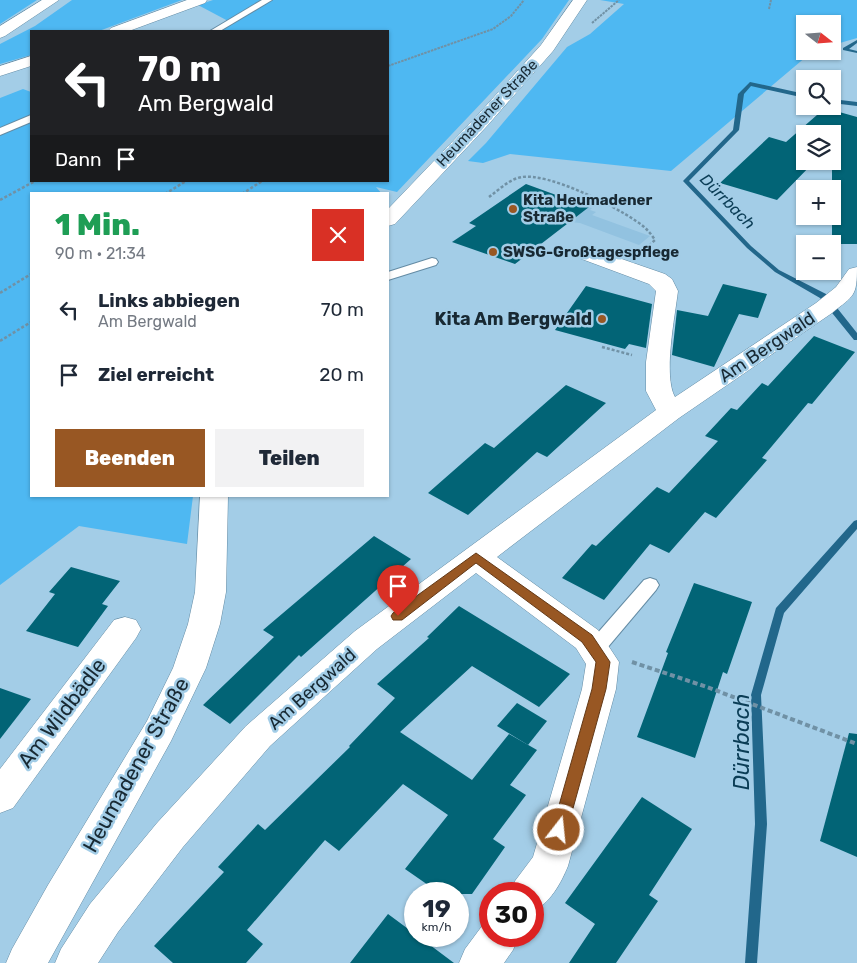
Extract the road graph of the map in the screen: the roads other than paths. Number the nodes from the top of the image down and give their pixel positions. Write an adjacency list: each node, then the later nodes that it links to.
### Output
1 (52, 0): 7 (street)
2 (200, 0): 5 (street)
3 (268, 0): 6 (lane)
4 (580, 0): 12 (street, Heumadener Straße)
5 (119, 30)
6 (216, 30)
7 (0, 33)
8 (30, 61): 9 (street)
9 (0, 71)
10 (30, 118): 11 (lane)
11 (0, 132)
12 (389, 219)
13 (587, 253): 17 (street)
14 (432, 262): 16 (lane)
15 (857, 274): 17 (street, Am Bergwald)
16 (389, 276)
17 (670, 412): 19 (street, Am Bergwald)
18 (214, 497): 26 (street, Heumadener Straße)
19 (476, 557): 22 (street); 27 (street, Am Bergwald)
20 (650, 585): 22 (lane)
21 (125, 629): 23 (street, Am Wildbädle)
22 (599, 655): 24 (street)
23 (0, 797)
24 (538, 882)
25 (491, 947): 28 (street)
26 (26, 963)
27 (75, 963)
28 (479, 963)

